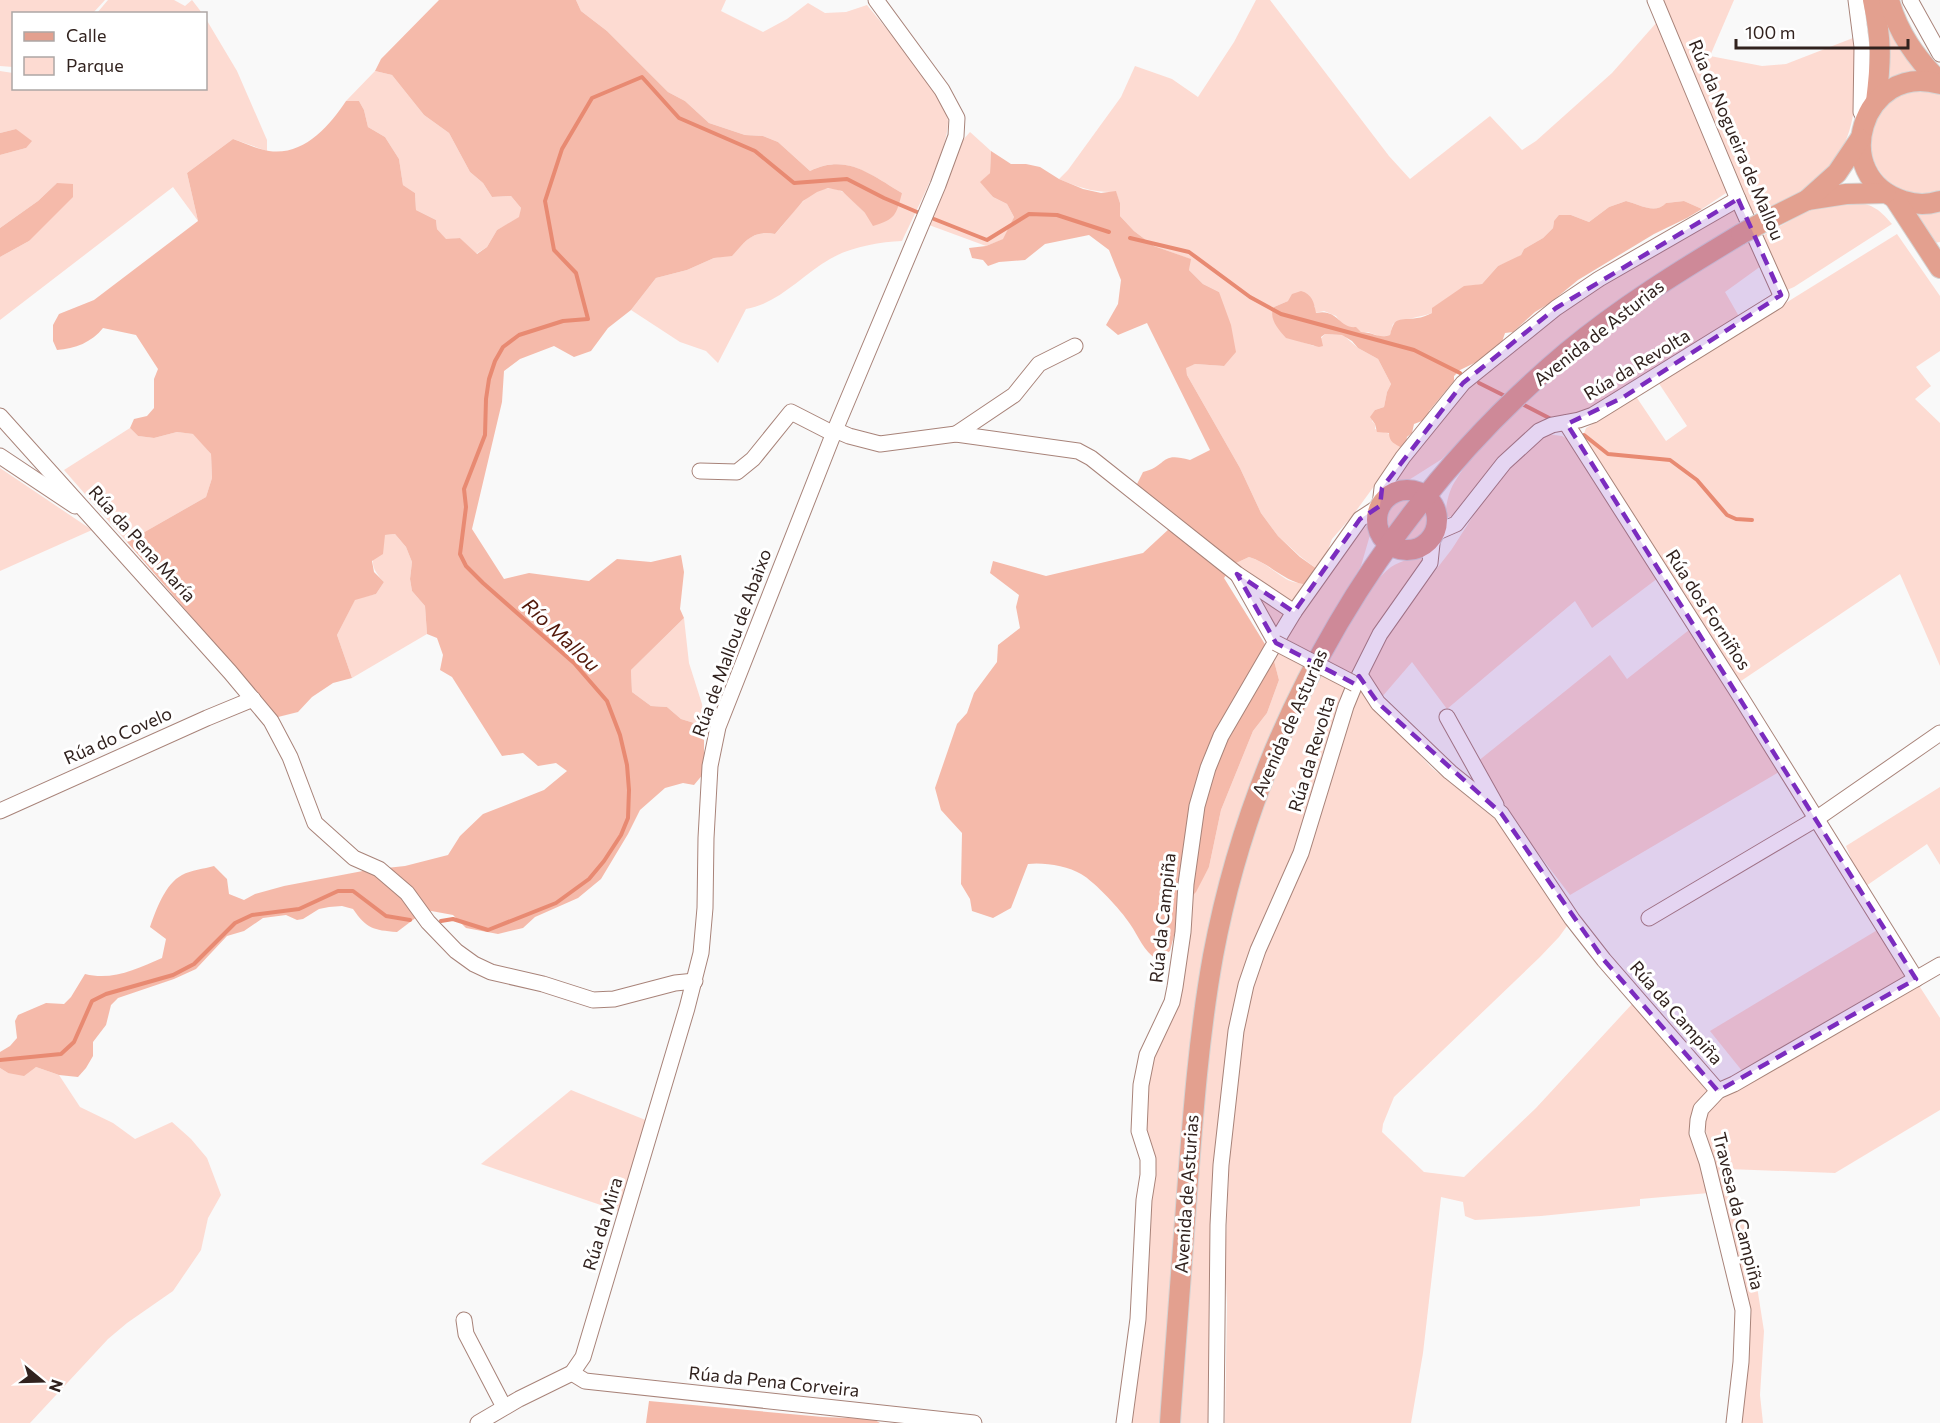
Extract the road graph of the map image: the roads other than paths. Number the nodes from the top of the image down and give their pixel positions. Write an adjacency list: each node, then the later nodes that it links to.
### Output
1 (876, 0): 21 (street, Rúa de Mallou de Abaixo)
2 (1655, 0): 13 (street, Rúa da Nogueira de Mallou)
3 (1856, 0): 10 (street)
4 (1873, 0): 9 (main road)
5 (1889, 0): 8 (main road)
6 (1910, 0): 7 (street)
7 (1940, 54)
8 (1940, 83): 9 (main road)
9 (1876, 102): 10 (main road)
10 (1865, 119): 11 (main road)
11 (1860, 140): 12 (main road); 14 (main road, Avenida de Asturias)
12 (1890, 196): 14 (main road, Avenida de Asturias); 15 (main road, Avenida de Asturias); 16 (main road)
13 (1738, 199): 17 (street, Rúa da Nogueira de Mallou); 27 (street)
14 (1807, 200): 24 (main road, Avenida de Asturias, bridge)
15 (1940, 201)
16 (1940, 268)
17 (1781, 296): 20 (street, Rúa da Revolta)
18 (1075, 346): 22 (street)
19 (0, 416): 28 (street, Rúa da Pena María)
20 (1566, 423): 29 (street, Rúa da Revolta); 42 (street, Rúa dos Forniños)
21 (834, 432): 22 (street); 25 (street); 46 (street, Rúa de Mallou de Abaixo)
22 (956, 434): 33 (street)
23 (0, 456): 28 (street)
24 (1452, 465): 26 (main road, Avenida de Asturias); 29 (main road)
25 (700, 471)
26 (1416, 493): 27 (main road); 29 (main road); 31 (main road, Avenida de Asturias)
27 (1380, 506): 30 (main road); 34 (street)
28 (84, 508): 37 (street, Rúa da Pena María)
29 (1435, 525): 31 (main road); 36 (street, Rúa da Revolta)
30 (1378, 528): 31 (main road); 32 (main road)
31 (1396, 547): 32 (main road)
32 (1372, 570): 54 (main road, Avenida de Asturias)
33 (1237, 574): 34 (street); 35 (street)
34 (1294, 612): 35 (street)
35 (1276, 643): 36 (street, Rúa da Campiña, bridge); 53 (street, Rúa da Campiña)
36 (1357, 679): 41 (street, Rúa da Campiña); 55 (street, Rúa da Revolta)
37 (253, 699): 40 (street, Rúa do Covelo); 46 (street, Rúa da Pena María)
38 (1447, 717): 41 (street, Rúa da Campiña)
39 (1940, 733): 42 (street)
40 (0, 811)
41 (1501, 813): 47 (street, Rúa da Campiña)
42 (1816, 819): 43 (street); 45 (street, Rúa dos Forniños)
43 (1649, 918)
44 (1940, 965): 45 (street, Travesa da Campiña)
45 (1916, 979): 47 (street, Travesa da Campiña)
46 (695, 981): 49 (street, Rúa da Mira)
47 (1718, 1090): 56 (street, Travesa da Campiña)
48 (464, 1320): 50 (street)
49 (572, 1373): 50 (street); 52 (street, Rúa da Pena Corveira)
50 (504, 1407): 51 (street)
51 (478, 1423)
52 (974, 1423)
53 (1124, 1423)
54 (1170, 1423)
55 (1216, 1423)
56 (1734, 1423)

